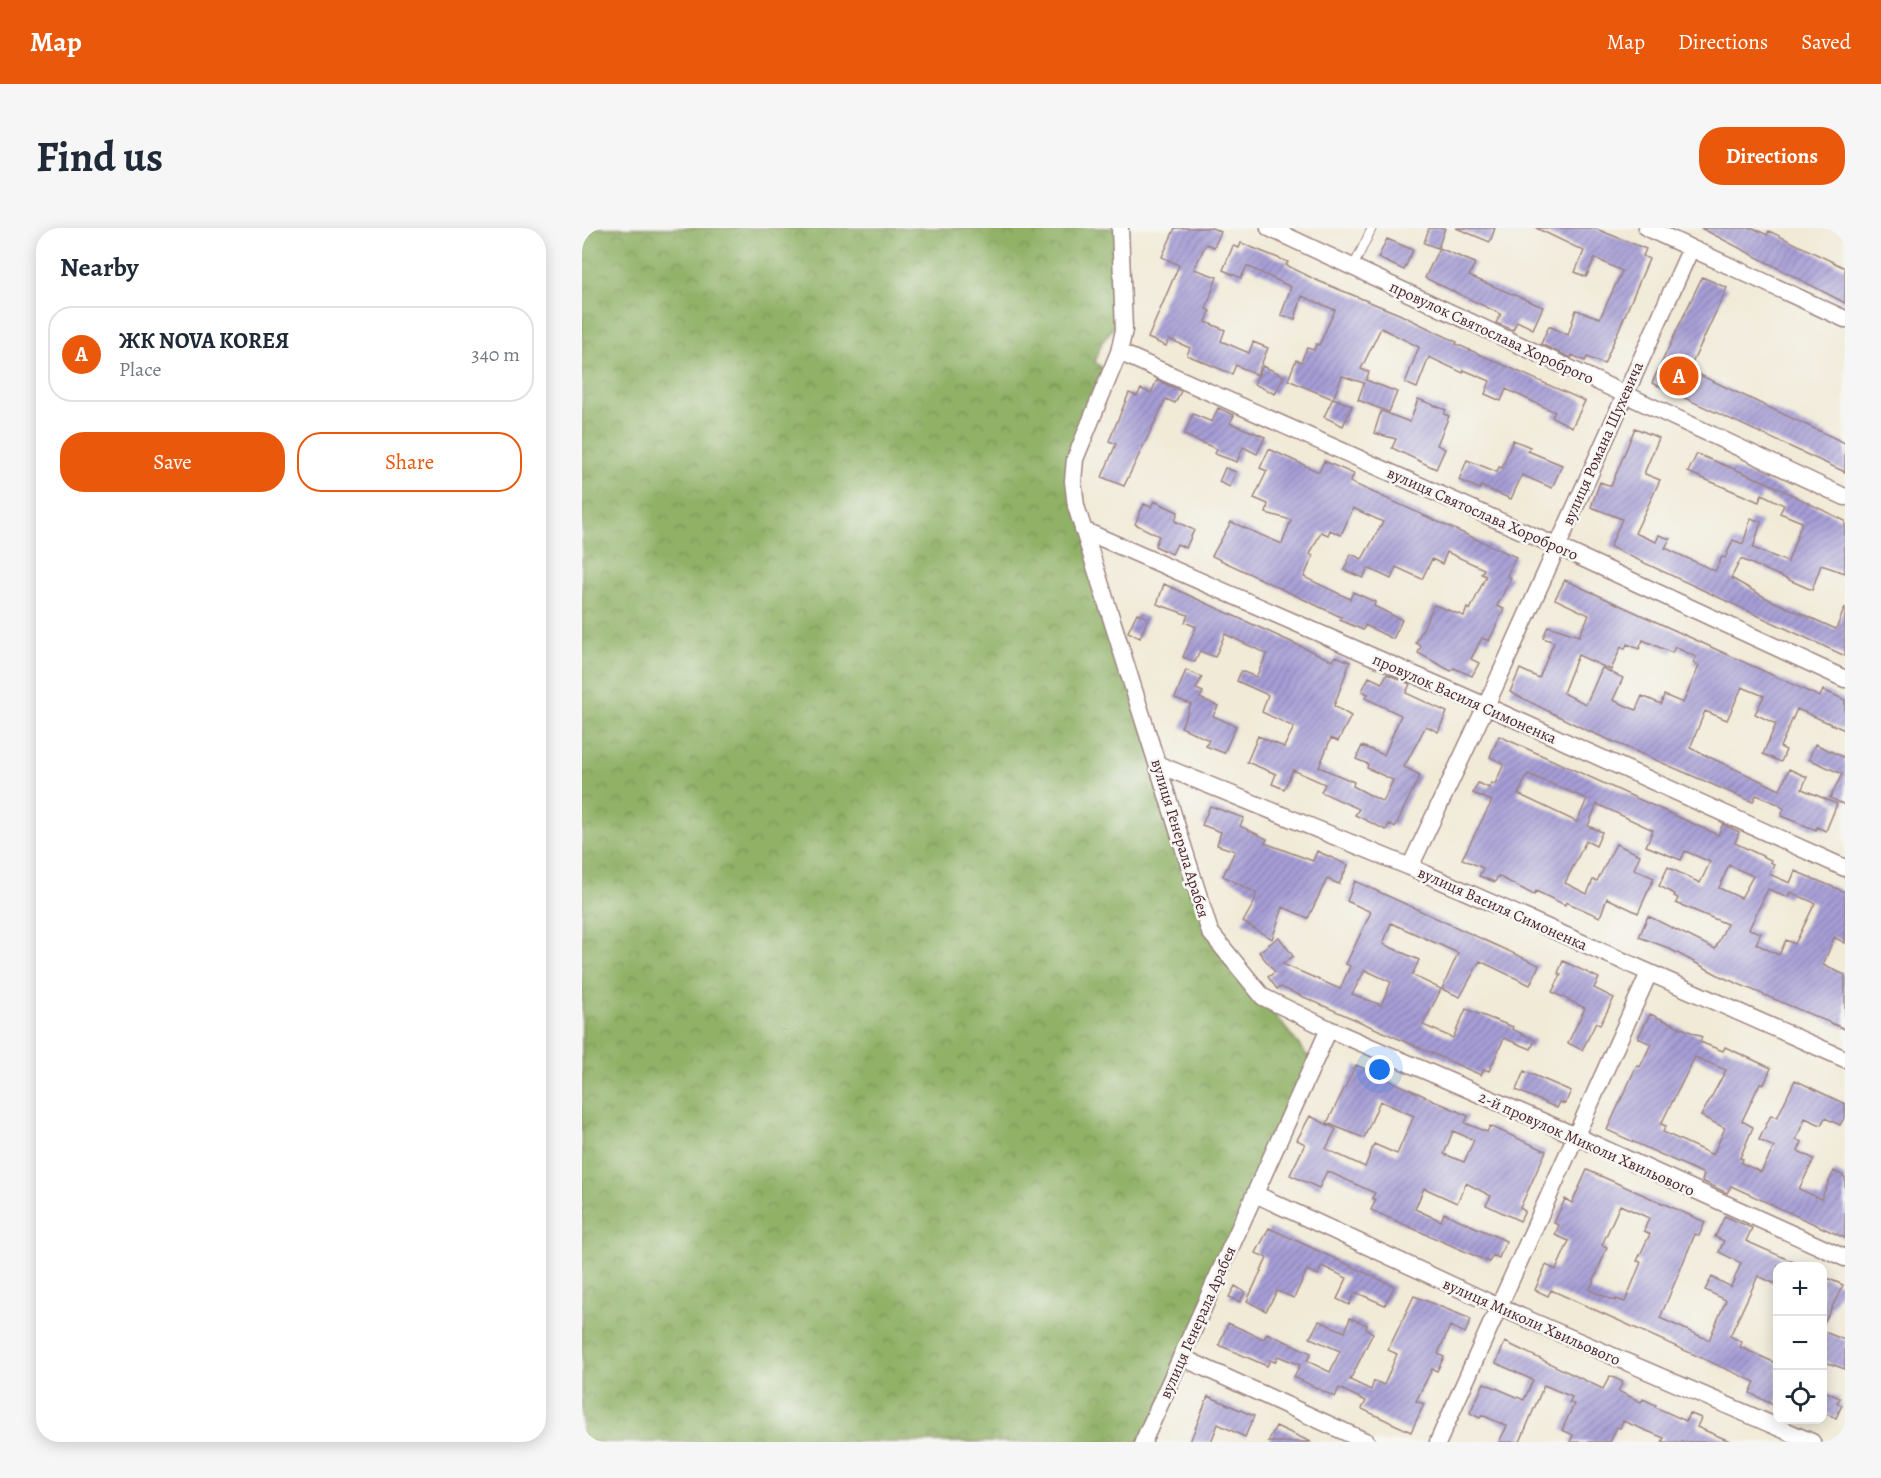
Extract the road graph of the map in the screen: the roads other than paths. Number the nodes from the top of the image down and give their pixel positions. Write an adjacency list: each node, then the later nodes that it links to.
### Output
1 (1120, 228): 8 (street, вулиця Генерала Арабея)
2 (1269, 228): 6 (street, провулок Святослава Хороброго)
3 (1372, 228): 6 (lane)
4 (1647, 228): 5 (street)
5 (1691, 248): 7 (street); 9 (street, вулиця Романа Шухевича)
6 (1353, 267): 9 (street, провулок Святослава Хороброго)
7 (1845, 319)
8 (1119, 352): 11 (street, вулиця Генерала Арабея); 12 (street, вулиця Святослава Хороброго)
9 (1624, 394): 10 (street, провулок Святослава Хороброго); 12 (street, вулиця Романа Шухевича)
10 (1845, 497)
11 (1083, 530): 14 (street, провулок Василя Симоненка); 15 (street, вулиця Генерала Арабея)
12 (1556, 546): 13 (street, вулиця Святослава Хороброго); 14 (street, вулиця Романа Шухевича)
13 (1845, 679)
14 (1486, 706): 16 (street, вулиця Романа Шухевича); 17 (street, провулок Василя Симоненка)
15 (1157, 764): 16 (street, вулиця Василя Симоненка); 19 (street, вулиця Генерала Арабея)
16 (1410, 867): 18 (street, вулиця Василя Симоненка)
17 (1845, 868)
18 (1649, 973): 20 (street, вулиця Василя Симоненка); 21 (street)
19 (1329, 1029): 21 (street, 2-й провулок Миколи Хвильового); 22 (street, вулиця Генерала Арабея)
20 (1845, 1059)
21 (1575, 1136): 23 (street, 2-й провулок Миколи Хвильового); 24 (street)
22 (1255, 1194): 24 (street, вулиця Миколи Хвильового); 25 (street, вулиця Генерала Арабея)
23 (1845, 1258)
24 (1499, 1308): 28 (street); 29 (street, вулиця Миколи Хвильового)
25 (1181, 1357): 26 (street, вулиця Генерала Арабея); 27 (street)
26 (1143, 1442)
27 (1366, 1442)
28 (1438, 1442)
29 (1812, 1442)

